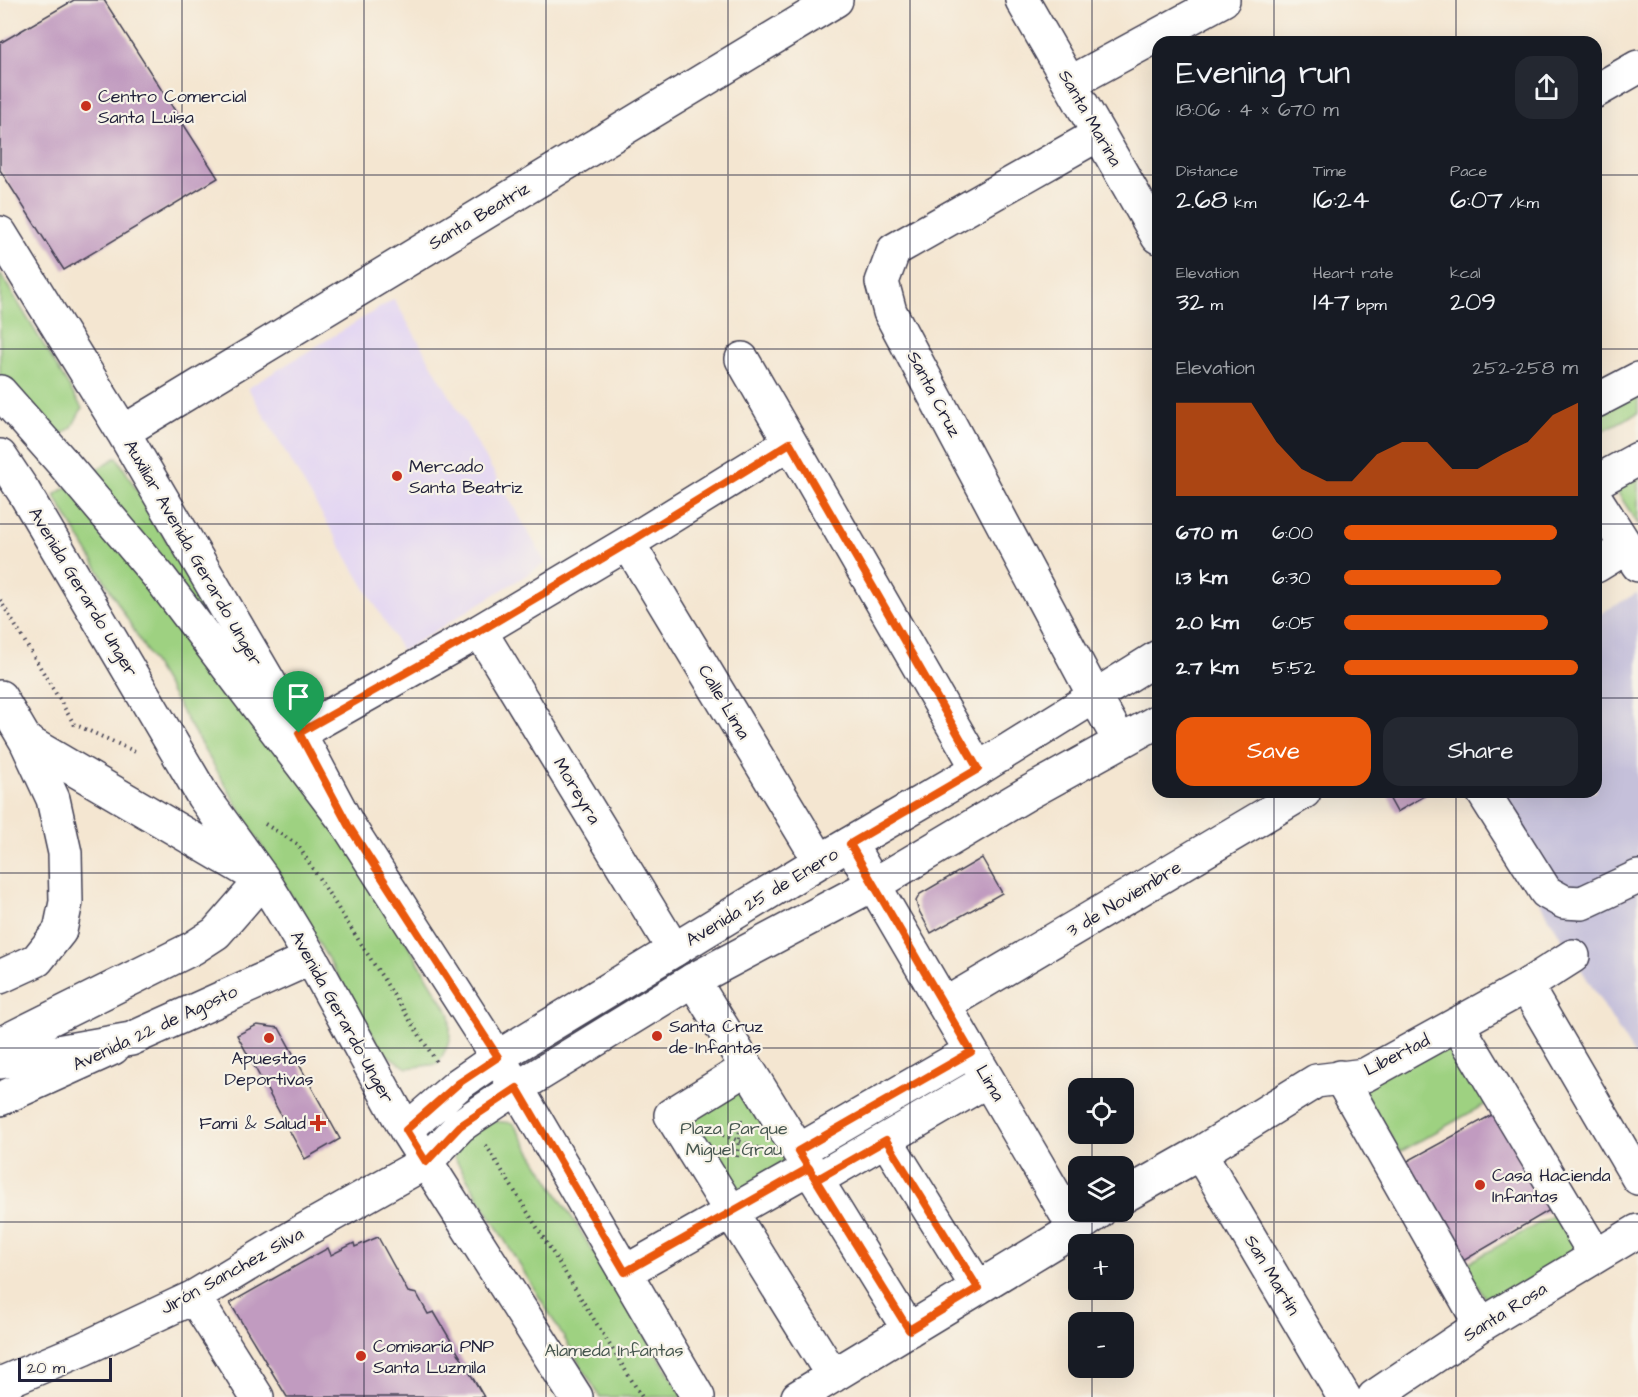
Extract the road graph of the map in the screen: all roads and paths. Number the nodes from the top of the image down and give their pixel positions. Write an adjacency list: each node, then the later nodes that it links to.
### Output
1 (836, 0): 16 (street, Santa Beatriz)
2 (1022, 0): 7 (street, Santa Marina)
3 (1223, 0): 4 (street)
4 (1157, 36)
5 (1152, 39): 7 (street)
6 (1638, 67): 8 (street)
7 (1070, 83): 9 (street, Santa Marina)
8 (1602, 88)
9 (1099, 134): 10 (street, Santa Marina); 28 (street, Santa Cruz)
10 (1152, 227)
11 (0, 233): 16 (street, Auxiliar Avenida Gerardo Unger)
12 (742, 359): 17 (street)
13 (1638, 379): 15 (street)
14 (0, 392): 36 (street)
15 (1602, 398)
16 (123, 432): 30 (street, Auxiliar Avenida Gerardo Unger)
17 (790, 443): 22 (street); 33 (street)
18 (0, 456): 40 (street, Avenida Gerardo Unger)
19 (1638, 459): 20 (street)
20 (1602, 479)
21 (1602, 508): 23 (street)
22 (628, 543): 25 (street); 38 (street, Calle Lima)
23 (1635, 559): 24 (street)
24 (1602, 565)
25 (480, 631): 30 (street); 42 (street, Moreyra)
26 (1152, 661): 28 (street, Avenida 25 de Enero)
27 (0, 697): 31 (street, Avenida Gerardo Unger)
28 (1095, 697): 32 (street, Santa Cruz); 33 (street, Avenida 25 de Enero)
29 (1152, 724): 32 (street, Avenida 25 de Enero)
30 (299, 733): 36 (street, Auxiliar Avenida Gerardo Unger)
31 (26, 741): 40 (street, Avenida Gerardo Unger); 45 (street)
32 (1120, 741): 41 (street, Avenida 25 de Enero)
33 (978, 769): 37 (street, Avenida 25 de Enero)
34 (1294, 798): 48 (street, 3 de Noviembre)
35 (1487, 798): 39 (street)
36 (348, 825): 53 (street, Auxiliar Avenida Gerardo Unger)
37 (850, 844): 38 (street, Avenida 25 de Enero); 41 (street, Lima)
38 (820, 861): 42 (street, Avenida 25 de Enero)
39 (1638, 877)
40 (263, 879): 44 (street, Avenida Gerardo Unger); 51 (street)
41 (873, 884): 46 (street, Avenida 25 de Enero); 48 (street, Lima)
42 (674, 950): 53 (street, Avenida 25 de Enero)
43 (1573, 956): 47 (street, Libertad)
44 (311, 958): 50 (street, Avenida 22 de Agosto); 61 (street, Avenida Gerardo Unger)
45 (0, 977)
46 (693, 980): 55 (street); 58 (street, Avenida 25 de Enero)
47 (1526, 986): 49 (street, Libertad); 69 (street)
48 (944, 1005): 52 (street, Lima)
49 (1457, 1024): 56 (street, Libertad); 75 (street)
50 (131, 1039): 54 (street); 59 (street, Avenida 22 de Agosto)
51 (0, 1044)
52 (971, 1052): 57 (street, Lima); 68 (street)
53 (498, 1057): 58 (street, Auxiliar Avenida Gerardo Unger); 61 (street, Avenida 25 de Enero)
54 (0, 1062)
55 (747, 1068): 64 (path); 68 (street); 72 (street)
56 (1340, 1077): 66 (street, Libertad); 79 (street)
57 (988, 1080): 63 (street); 71 (street, Lima)
58 (517, 1088): 60 (street, Avenida 25 de Enero); 76 (street, Auxiliar Avenida Gerardo Unger)
59 (0, 1099)
60 (470, 1119): 67 (street, Avenida 25 de Enero); 85 (path)
61 (406, 1130): 67 (street, Avenida Gerardo Unger)
62 (716, 1132): 64 (path)
63 (886, 1140): 68 (street); 77 (street)
64 (738, 1141): 65 (path); 72 (path)
65 (762, 1150)
66 (1200, 1153): 70 (street, Libertad); 88 (street, San Martín)
67 (426, 1162): 78 (street, Jirón Sanchez Silva); 84 (street, Avenida Gerardo Unger)
68 (808, 1166): 72 (street); 80 (street)
69 (1638, 1178)
70 (1134, 1190)
71 (1068, 1193)
72 (731, 1212): 76 (street); 81 (street)
73 (1084, 1222): 77 (street)
74 (1638, 1231): 75 (street, Santa Rosa)
75 (1596, 1256): 79 (street, Santa Rosa)
76 (625, 1272): 86 (street, Auxiliar Avenida Gerardo Unger)
77 (978, 1288): 80 (street)
78 (194, 1297): 82 (street, Jirón Sanchez Silva); 83 (street)
79 (1481, 1324): 89 (street, Santa Rosa)
80 (909, 1330): 81 (street)
81 (833, 1376): 87 (street)
82 (0, 1384)
83 (257, 1397)
84 (576, 1397)
85 (642, 1397)
86 (698, 1397)
87 (798, 1397)
88 (1344, 1397)
89 (1374, 1397)

